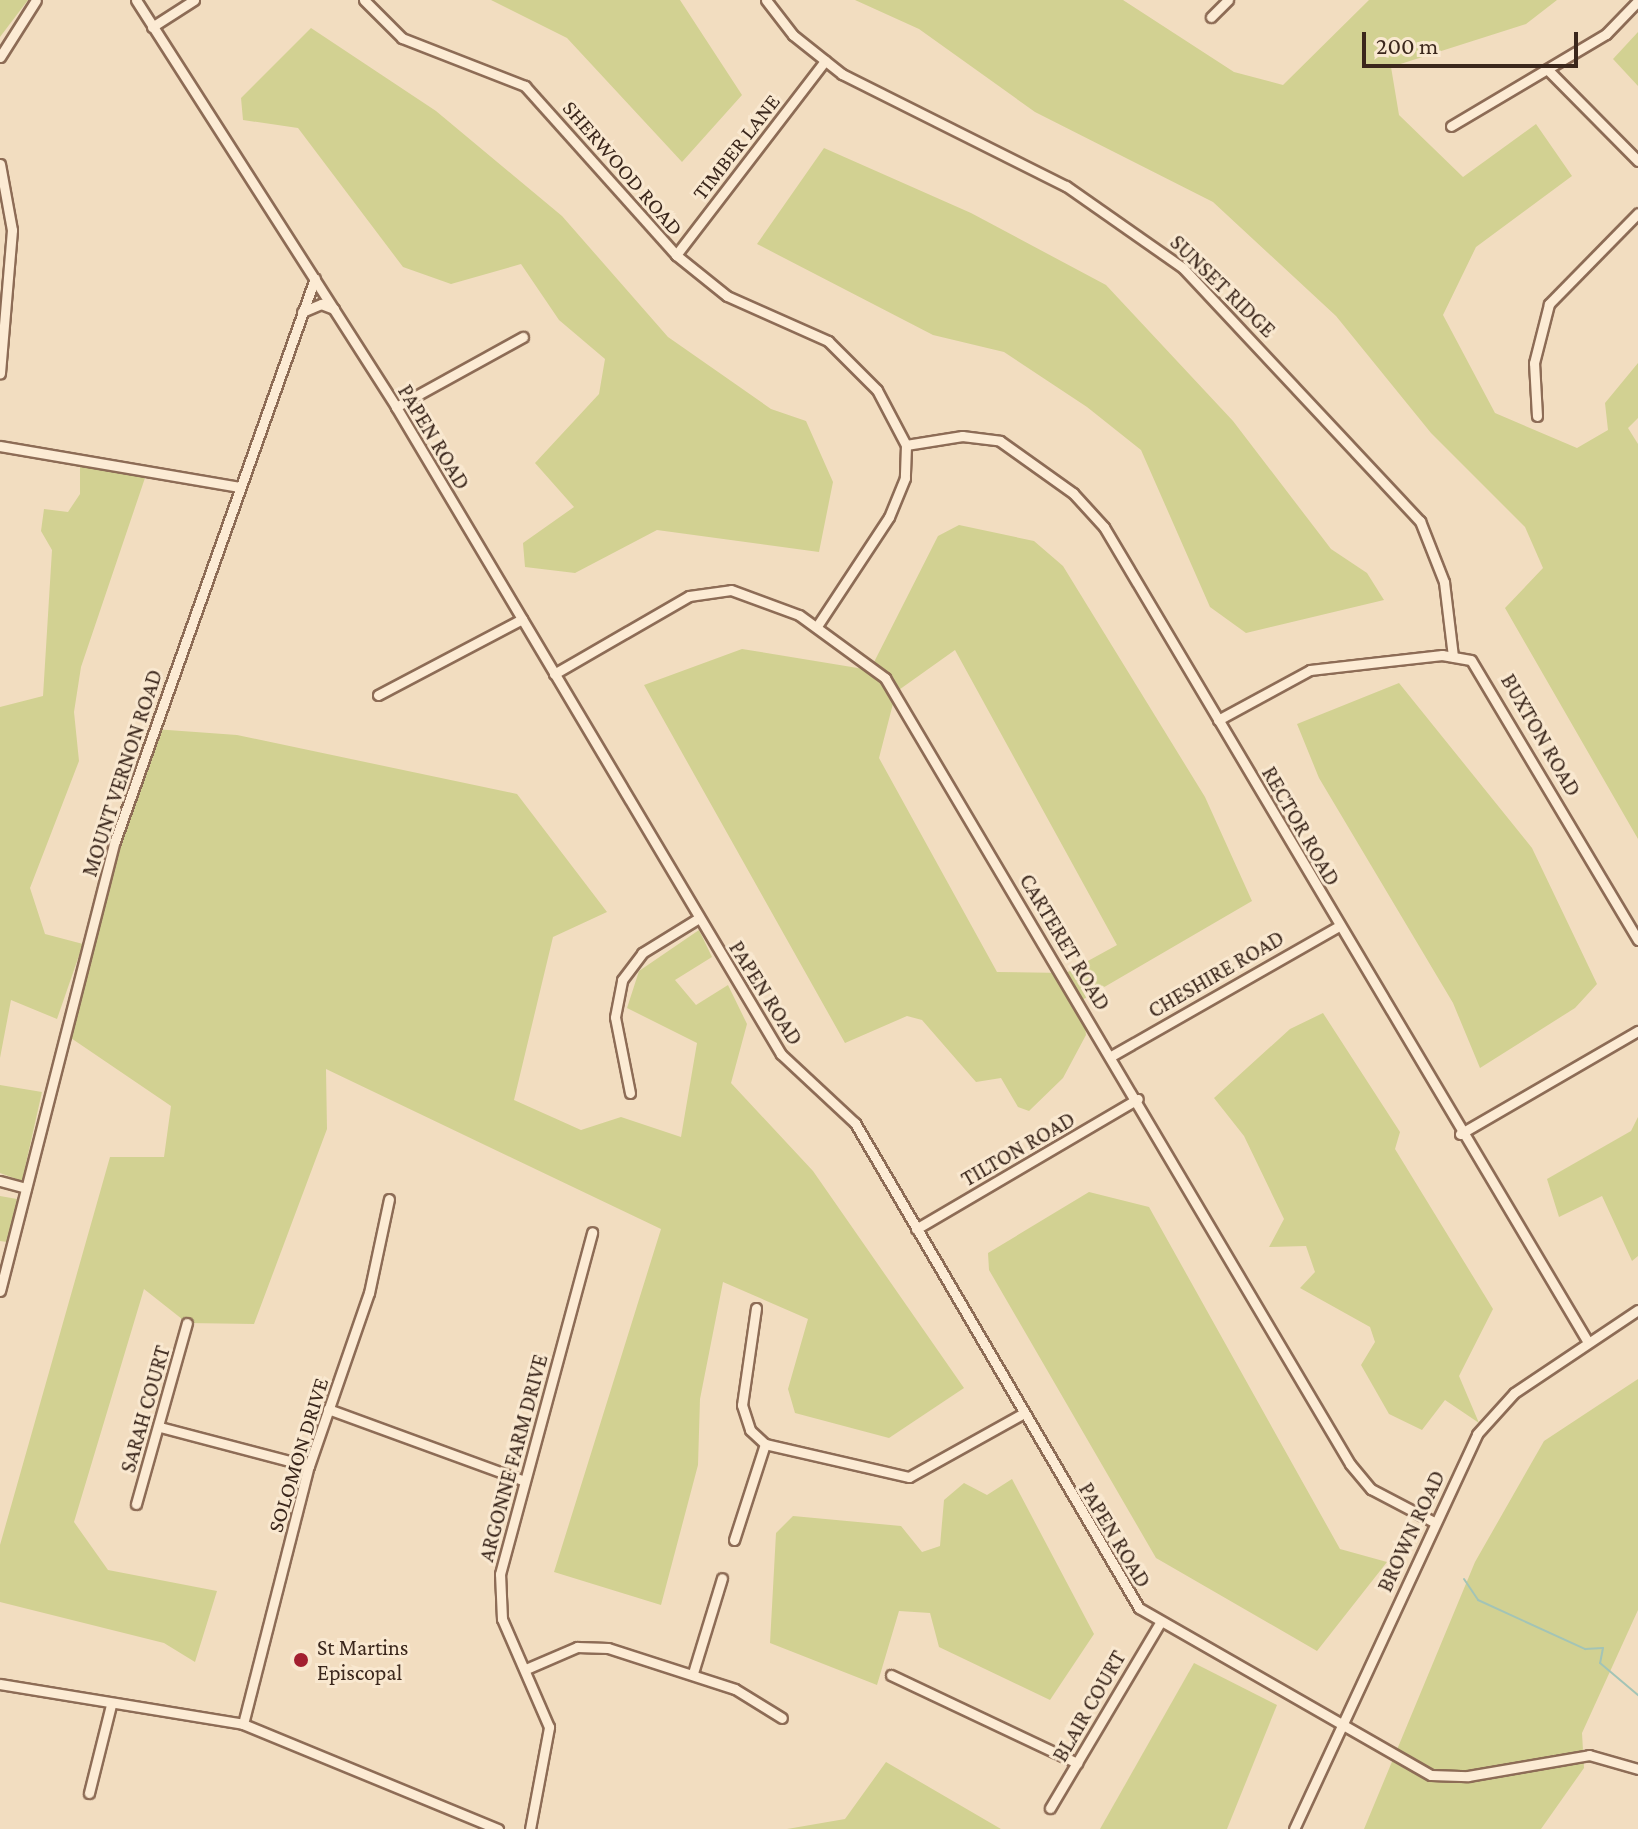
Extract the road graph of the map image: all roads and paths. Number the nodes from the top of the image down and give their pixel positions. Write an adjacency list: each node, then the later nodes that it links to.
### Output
1 (36, 0): 10 (street)
2 (136, 0): 9 (street, PAPEN ROAD)
3 (194, 0): 9 (street)
4 (364, 0): 17 (street, SHERWOOD ROAD)
5 (766, 0): 11 (street, SUNSET RIDGE)
6 (1228, 0): 8 (street)
7 (1638, 1): 12 (street)
8 (1211, 17)
9 (152, 27): 18 (street, PAPEN ROAD)
10 (0, 57)
11 (825, 61): 17 (street, TIMBER LANE); 30 (street, SUNSET RIDGE)
12 (1548, 70): 13 (street); 14 (street)
13 (1451, 126)
14 (1638, 161)
15 (0, 164): 22 (street)
16 (1638, 213): 24 (street)
17 (676, 255): 25 (street, SHERWOOD ROAD)
18 (315, 278): 19 (street, PAPEN ROAD); 20 (street, MOUNT VERNON ROAD)
19 (334, 309): 20 (street); 23 (street, PAPEN ROAD)
20 (302, 312): 27 (street, MOUNT VERNON ROAD)
21 (523, 337): 23 (street)
22 (0, 373)
23 (396, 407): 28 (street, PAPEN ROAD)
24 (1537, 416)
25 (906, 445): 29 (street); 33 (street, RECTOR ROAD)
26 (0, 446): 27 (street)
27 (240, 487): 43 (street, MOUNT VERNON ROAD)
28 (522, 619): 31 (street, PAPEN ROAD); 32 (street)
29 (817, 626): 31 (street, CARTERET ROAD); 38 (street, CARTERET ROAD)
30 (1453, 656): 33 (street); 36 (street, BUXTON ROAD)
31 (554, 674): 34 (street, PAPEN ROAD)
32 (378, 695)
33 (1218, 720): 35 (street, RECTOR ROAD)
34 (699, 918): 39 (street); 45 (street, PAPEN ROAD)
35 (1339, 926): 38 (street, CHESHIRE ROAD); 41 (street, RECTOR ROAD)
36 (1638, 940)
37 (1638, 1031): 41 (street)
38 (1113, 1055): 40 (street, CARTERET ROAD)
39 (630, 1093)
40 (1138, 1099): 45 (street, TILTON ROAD); 59 (street, CARTERET ROAD)
41 (1460, 1134): 51 (street, RECTOR ROAD)
42 (0, 1181): 43 (street)
43 (26, 1188): 47 (street, MOUNT VERNON ROAD)
44 (389, 1199): 52 (street, SOLOMON DRIVE)
45 (916, 1229): 53 (street, PAPEN ROAD)
46 (592, 1232): 57 (street, ARGONNE FARM DRIVE)
47 (0, 1291)
48 (756, 1308): 55 (street)
49 (1638, 1310): 51 (street, BROWN ROAD)
50 (187, 1323): 54 (street, SARAH COURT)
51 (1588, 1342): 59 (street, BROWN ROAD)
52 (328, 1409): 56 (street, SOLOMON DRIVE); 57 (street)
53 (1022, 1414): 55 (street); 62 (street, PAPEN ROAD)
54 (160, 1427): 56 (street); 58 (street, SARAH COURT)
55 (765, 1444): 60 (street)
56 (309, 1466): 69 (street, SOLOMON DRIVE)
57 (522, 1480): 63 (street, ARGONNE FARM DRIVE)
58 (136, 1504)
59 (1434, 1522): 70 (street, BROWN ROAD)
60 (734, 1540)
61 (722, 1578): 64 (street)
62 (1160, 1623): 70 (street, PAPEN ROAD); 71 (street, BLAIR COURT)
63 (526, 1669): 64 (street); 76 (street, ARGONNE FARM DRIVE)
64 (693, 1673): 68 (street)
65 (891, 1675): 71 (street)
66 (0, 1684): 67 (street)
67 (111, 1705): 69 (street); 73 (street)
68 (782, 1718)
69 (243, 1724): 75 (street)
70 (1341, 1728): 72 (street, PAPEN ROAD); 77 (street, BROWN ROAD)
71 (1077, 1763): 74 (street, BLAIR COURT)
72 (1638, 1769)
73 (89, 1793)
74 (1050, 1808)
75 (498, 1829)
76 (530, 1829)
77 (1294, 1829)

